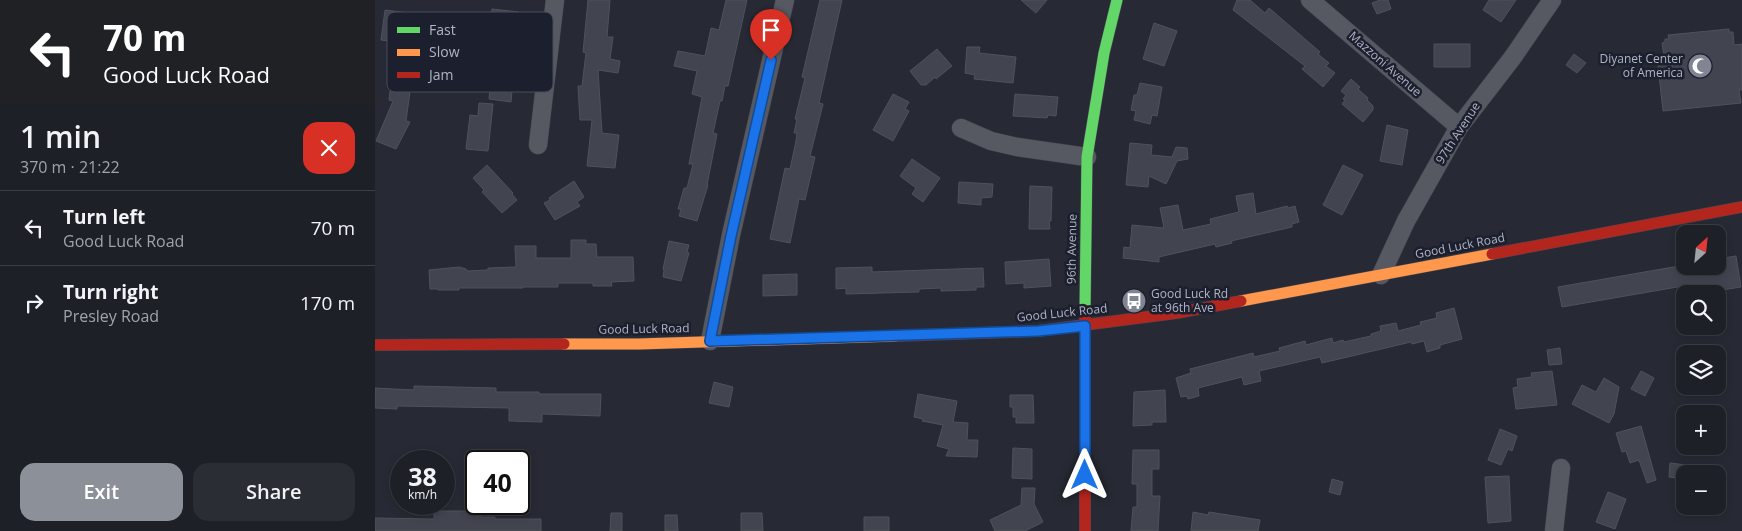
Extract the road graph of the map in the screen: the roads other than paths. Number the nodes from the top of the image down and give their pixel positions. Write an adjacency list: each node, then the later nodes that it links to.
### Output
1 (555, 0): 6 (street)
2 (785, 0): 15 (street)
3 (1117, 0): 11 (main road, 96th Avenue)
4 (1311, 0): 8 (street, Mazzoni Avenue)
5 (1552, 0): 8 (street, 97th Avenue)
6 (553, 17)
7 (544, 92): 10 (street)
8 (1459, 127): 13 (street, 97th Avenue)
9 (961, 128): 11 (street)
10 (538, 145)
11 (1087, 157): 14 (main road, 96th Avenue)
12 (1742, 207): 13 (main road, Good Luck Road)
13 (1381, 275): 14 (main road, Good Luck Road)
14 (1085, 326): 15 (main road, Good Luck Road); 18 (main road, 96th Avenue)
15 (710, 341): 16 (main road, Good Luck Road)
16 (375, 345)
17 (1561, 468): 19 (street)
18 (1085, 531)
19 (1554, 531)

